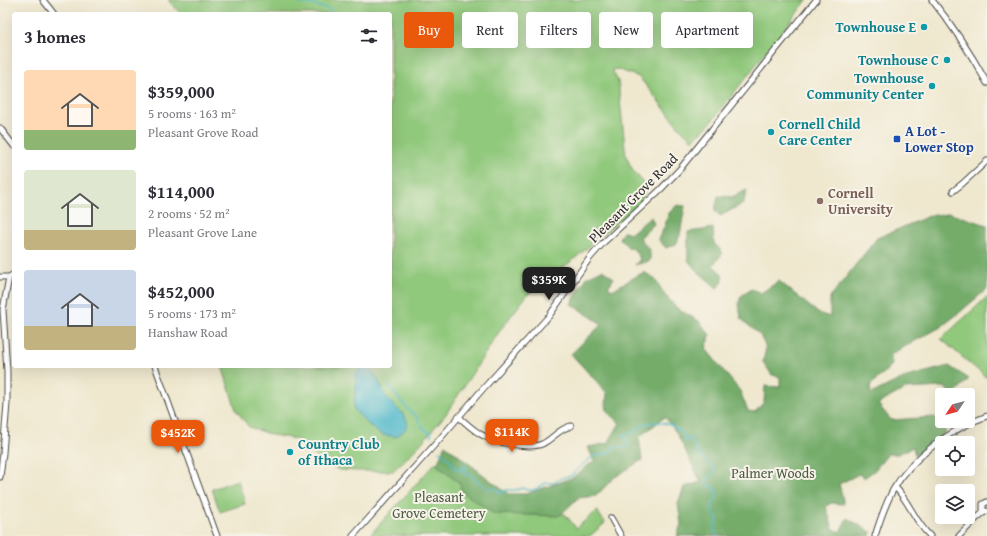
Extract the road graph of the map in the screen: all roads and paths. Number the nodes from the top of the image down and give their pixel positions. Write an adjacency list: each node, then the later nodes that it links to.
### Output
1 (43, 0): 4 (street)
2 (816, 0): 15 (street, Pleasant Grove Road)
3 (932, 0): 5 (street)
4 (52, 12)
5 (987, 83)
6 (0, 128): 7 (street)
7 (12, 143)
8 (987, 161): 9 (street)
9 (953, 191)
10 (12, 276): 12 (street)
11 (0, 277): 12 (street)
12 (9, 278): 17 (street)
13 (156, 368): 22 (street)
14 (987, 416): 18 (street)
15 (459, 417): 16 (street); 23 (street, Pleasant Grove Road)
16 (571, 426)
17 (0, 477)
18 (895, 486): 25 (street); 26 (street)
19 (987, 502): 20 (street)
20 (985, 512): 27 (street)
21 (611, 518): 24 (street)
22 (217, 536)
23 (352, 536)
24 (621, 536)
25 (875, 536)
26 (930, 536)
27 (959, 536)

